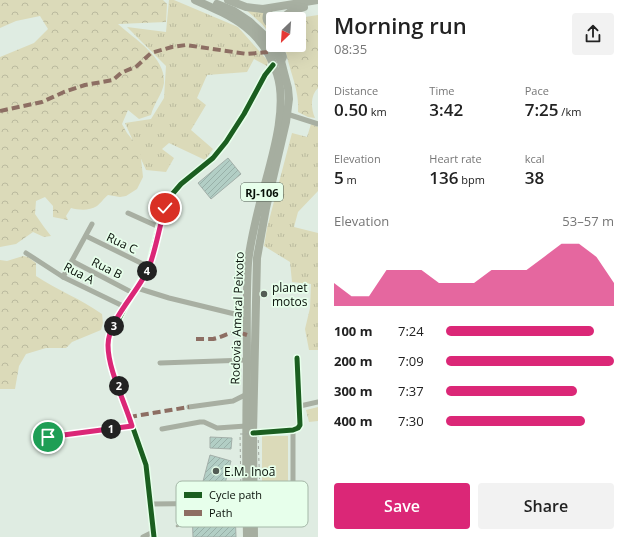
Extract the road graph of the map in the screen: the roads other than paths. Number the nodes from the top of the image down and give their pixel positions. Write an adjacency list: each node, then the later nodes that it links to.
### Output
1 (195, 0): 10 (highway, Rodovia Amaral Peixoto / RJ-106)
2 (207, 0): 10 (highway, Rodovia Amaral Peixoto / RJ-106)
3 (228, 0): 6 (main road)
4 (318, 0): 6 (main road)
5 (318, 5): 8 (main road)
6 (269, 9): 7 (main road)
7 (268, 12)
8 (289, 12)
9 (282, 52): 10 (main road)
10 (277, 63): 11 (highway, Rodovia Amaral Peixoto / RJ-106); 15 (street); 23 (highway, Rodovia Amaral Peixoto / RJ-106)
11 (287, 114): 12 (street); 35 (highway, Rodovia Amaral Peixoto / RJ-106)
12 (318, 124)
13 (128, 213): 15 (street)
14 (92, 224): 16 (street)
15 (159, 227): 19 (street)
16 (86, 236): 18 (street); 19 (street, Rua C)
17 (26, 253): 20 (street, Rua A)
18 (72, 261): 20 (street); 21 (street, Rua B)
19 (149, 267): 21 (street)
20 (63, 277): 22 (street, Rua A)
21 (135, 290): 22 (street); 23 (street, Rua B)
22 (125, 306): 31 (street)
23 (248, 317): 25 (highway, Rodovia Amaral Peixoto / RJ-106)
24 (297, 358): 29 (street)
25 (247, 360): 26 (street); 27 (highway, Rodovia Amaral Peixoto / RJ-106)
26 (160, 363)
27 (247, 394): 30 (street); 32 (highway, Rodovia Amaral Peixoto / RJ-106)
28 (318, 402): 29 (street)
29 (300, 406): 34 (street)
30 (189, 407)
31 (132, 426): 36 (street); 41 (street)
32 (246, 426): 33 (street); 37 (highway, Rodovia Amaral Peixoto / RJ-106)
33 (162, 429)
34 (293, 430): 35 (street); 39 (street)
35 (253, 433): 38 (highway, Rodovia Amaral Peixoto / RJ-106)
36 (48, 437)
37 (249, 481)
38 (251, 481)
39 (293, 481)
40 (176, 503): 41 (street)
41 (151, 504): 44 (street)
42 (247, 527): 46 (highway, Rodovia Amaral Peixoto / RJ-106)
43 (253, 527): 47 (highway, Rodovia Amaral Peixoto / RJ-106)
44 (154, 534): 45 (street)
45 (142, 537)
46 (246, 537)
47 (254, 537)

